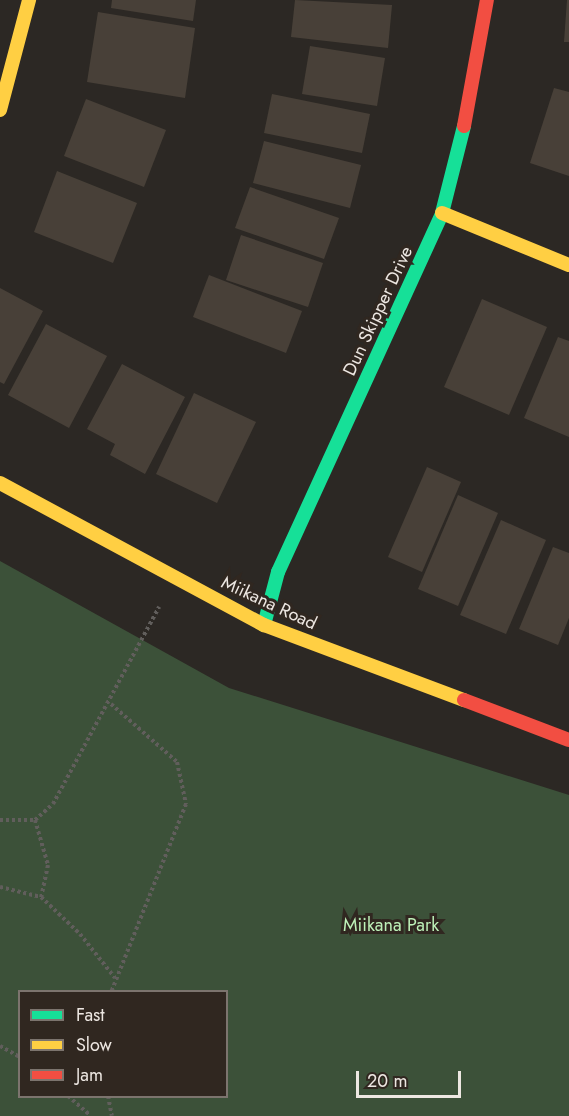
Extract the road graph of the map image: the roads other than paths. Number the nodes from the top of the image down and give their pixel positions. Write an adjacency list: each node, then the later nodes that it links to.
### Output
1 (29, 0): 3 (street)
2 (487, 0): 4 (street, Dun Skipper Drive)
3 (0, 110)
4 (442, 213): 5 (street); 7 (street, Dun Skipper Drive)
5 (569, 264)
6 (0, 483): 7 (street, Miikana Road)
7 (264, 625): 8 (street, Miikana Road)
8 (569, 740)

